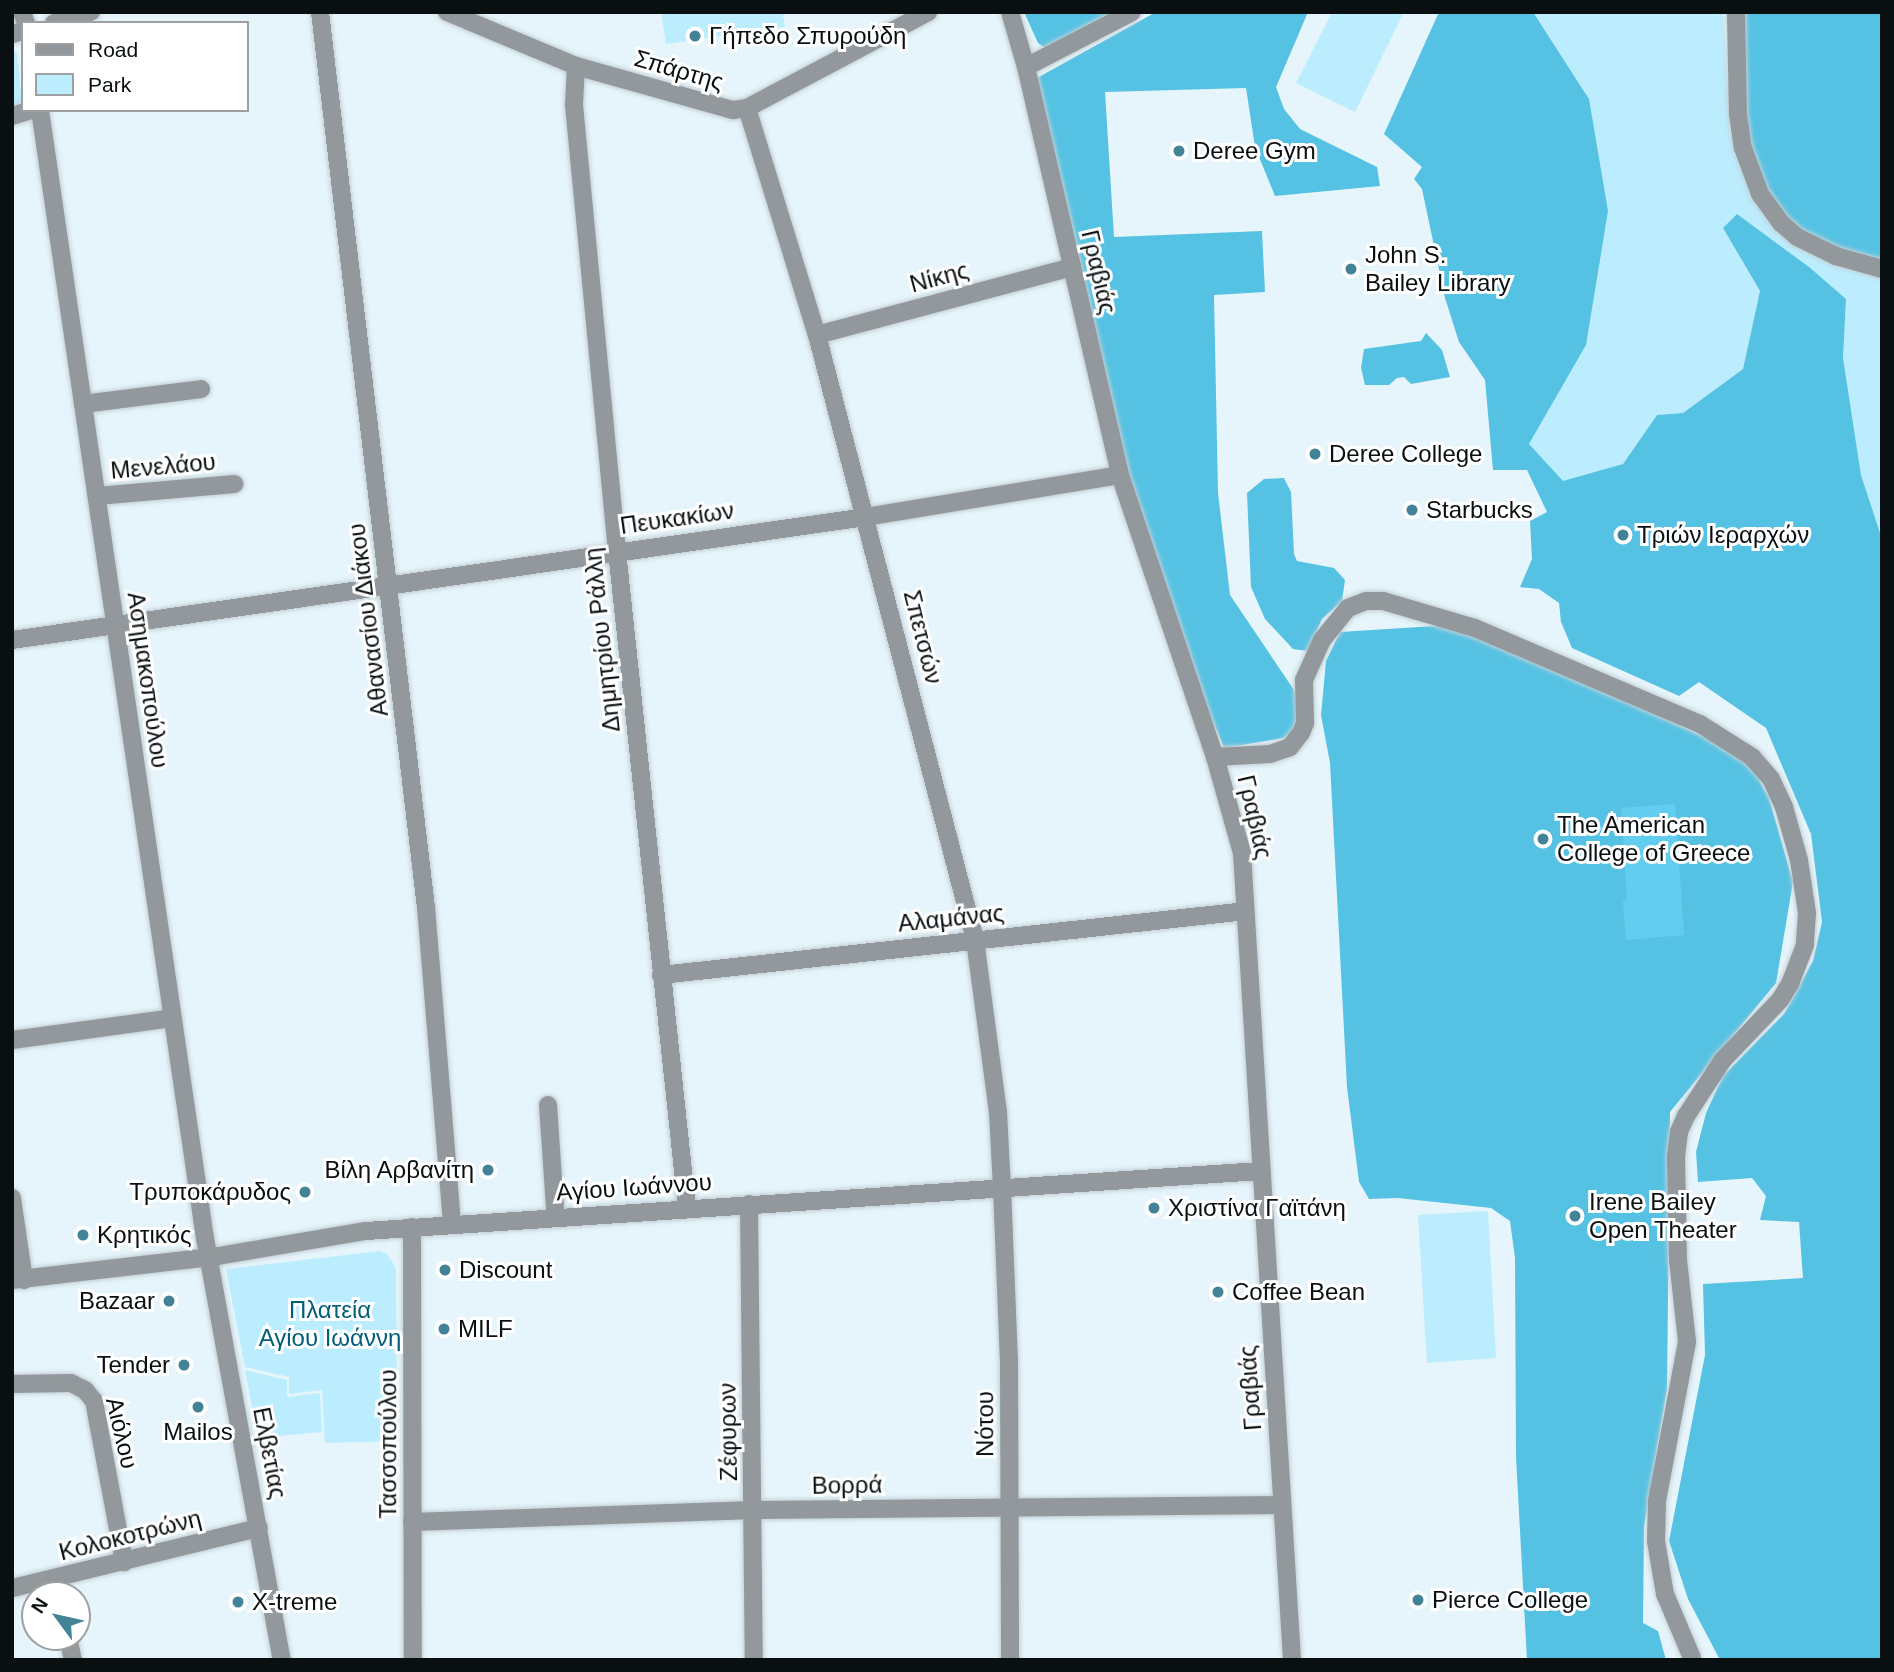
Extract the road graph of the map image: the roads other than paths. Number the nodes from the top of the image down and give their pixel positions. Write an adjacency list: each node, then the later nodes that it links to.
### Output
1 (91, 12): 8 (street)
2 (320, 12): 23 (street, Αθανασίου Διάκου)
3 (447, 12): 9 (street, Σπάρτης)
4 (928, 12): 11 (street, Σπάρτης)
5 (1010, 12): 10 (street, Γραβιάς)
6 (1132, 12): 10 (street)
7 (1736, 12): 14 (street)
8 (61, 21)
9 (576, 66): 11 (street, Σπάρτης); 22 (street, Δημητρίου Ράλλη)
10 (1026, 66): 13 (street, Γραβιάς)
11 (747, 108): 15 (street, Σπετσών)
12 (40, 112): 17 (street, Ασημακοπούλου)
13 (1072, 267): 15 (street, Νίκης); 18 (street, Γραβιάς)
14 (1882, 269)
15 (817, 335): 21 (street, Σπετσών)
16 (201, 388): 17 (street)
17 (83, 404): 20 (street, Ασημακοπούλου)
18 (1120, 475): 21 (street, Πευκακίων); 26 (street, Γραβιάς)
19 (234, 484): 20 (street, Μενελάου)
20 (97, 496): 24 (street, Ασημακοπούλου)
21 (866, 517): 22 (street, Πευκακίων); 28 (street, Σπετσών)
22 (617, 551): 23 (street, Πευκακίων); 29 (street, Δημητρίου Ράλλη)
23 (389, 586): 24 (street, Πευκακίων); 39 (street, Αθανασίου Διάκου)
24 (116, 625): 25 (street, Πευκακίων); 30 (street, Ασημακοπούλου)
25 (12, 640)
26 (1215, 757): 27 (street, Γραβιάς); 51 (street)
27 (1246, 911): 28 (street, Αλαμάνας); 33 (street, Γραβιάς)
28 (975, 940): 29 (street, Αλαμάνας); 34 (street, Σπετσών)
29 (661, 975): 38 (street, Δημητρίου Ράλλη)
30 (173, 1018): 31 (street); 41 (street, Ασημακοπούλου)
31 (12, 1040)
32 (548, 1105): 37 (street)
33 (1261, 1171): 34 (street, Αγίου Ιωάννου); 44 (street, Γραβιάς)
34 (1002, 1188): 36 (street, Αγίου Ιωάννου); 45 (street, Νότου)
35 (12, 1198): 42 (street)
36 (749, 1204): 38 (street, Αγίου Ιωάννου); 46 (street, Ζέφυρων)
37 (555, 1208)
38 (687, 1208): 39 (street, Αγίου Ιωάννου)
39 (452, 1224): 40 (street, Αγίου Ιωάννου)
40 (412, 1227): 41 (street, Αγίου Ιωάννου); 47 (street, Τασσοπούλου)
41 (208, 1256): 42 (street, Αγίου Ιωάννου); 48 (street, Ελβετίας)
42 (18, 1280)
43 (12, 1384): 49 (street, Αιόλου)
44 (1282, 1505): 45 (street, Βορρά); 56 (street, Γραβιάς)
45 (1010, 1507): 46 (street, Βορρά); 55 (street, Νότου)
46 (754, 1510): 47 (street, Βορρά); 54 (street, Ζέφυρων)
47 (412, 1522): 53 (street, Τασσοπούλου)
48 (259, 1528): 49 (street, Κολοκοτρώνη); 52 (street, Ελβετίας)
49 (124, 1562): 50 (street, Κολοκοτρώνη)
50 (71, 1581)
51 (1692, 1658)
52 (282, 1660)
53 (413, 1660)
54 (754, 1660)
55 (1010, 1660)
56 (1292, 1660)

